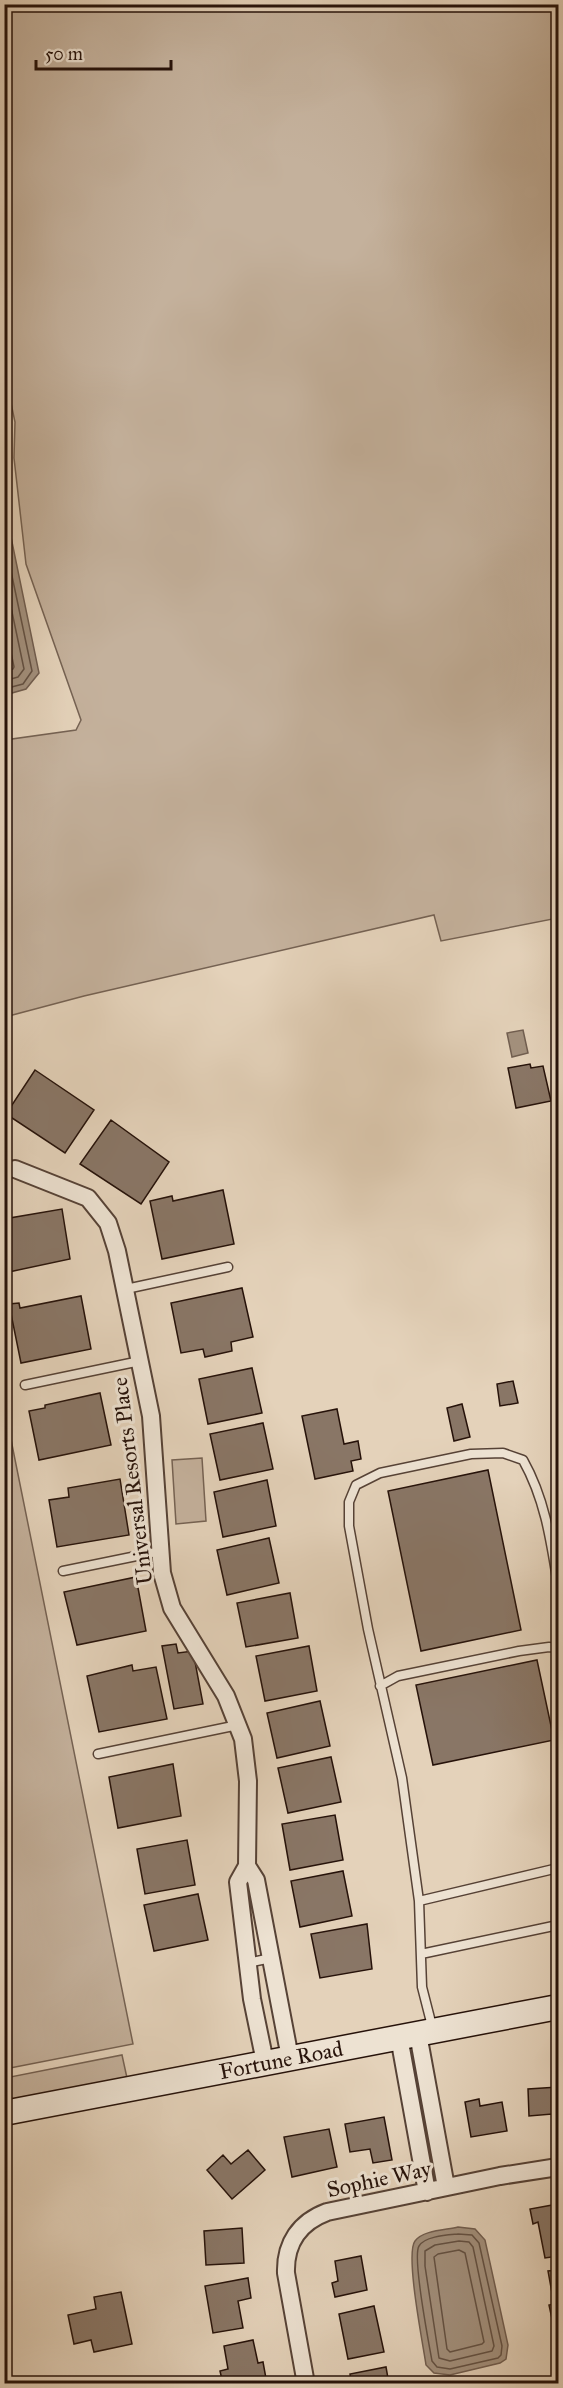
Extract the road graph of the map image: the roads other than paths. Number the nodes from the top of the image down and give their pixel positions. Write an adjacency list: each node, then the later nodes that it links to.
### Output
1 (15, 1169): 3 (street, Universal Resorts Place)
2 (228, 1267): 3 (lane)
3 (126, 1290): 4 (street, Universal Resorts Place)
4 (140, 1361): 5 (lane); 6 (street, Universal Resorts Place)
5 (25, 1385)
6 (161, 1551): 7 (lane); 11 (street, Universal Resorts Place)
7 (63, 1571)
8 (558, 1585): 10 (lane)
9 (558, 1648): 10 (lane)
10 (380, 1686): 15 (lane)
11 (238, 1725): 12 (lane); 13 (street, Universal Resorts Place)
12 (98, 1754)
13 (246, 1866): 16 (street, Universal Resorts Place); 17 (street, Universal Resorts Place)
14 (558, 1868): 15 (lane)
15 (419, 1901): 19 (lane)
16 (260, 1905): 17 (lane); 20 (street, Universal Resorts Place)
17 (242, 1909): 21 (street, Universal Resorts Place)
18 (558, 1925): 19 (lane)
19 (421, 1954): 23 (lane)
20 (271, 1958): 21 (lane); 24 (street, Universal Resorts Place)
21 (247, 1963): 25 (street, Universal Resorts Place)
22 (558, 2007): 23 (street, Fortune Road)
23 (417, 2034): 24 (street, Fortune Road); 28 (street); 29 (street)
24 (290, 2058): 25 (street, Fortune Road)
25 (265, 2062): 26 (street, Fortune Road)
26 (4, 2113)
27 (558, 2168): 28 (street, Sophie Way)
28 (446, 2187): 29 (street, Sophie Way)
29 (426, 2192): 30 (street, Sophie Way)
30 (306, 2384)

